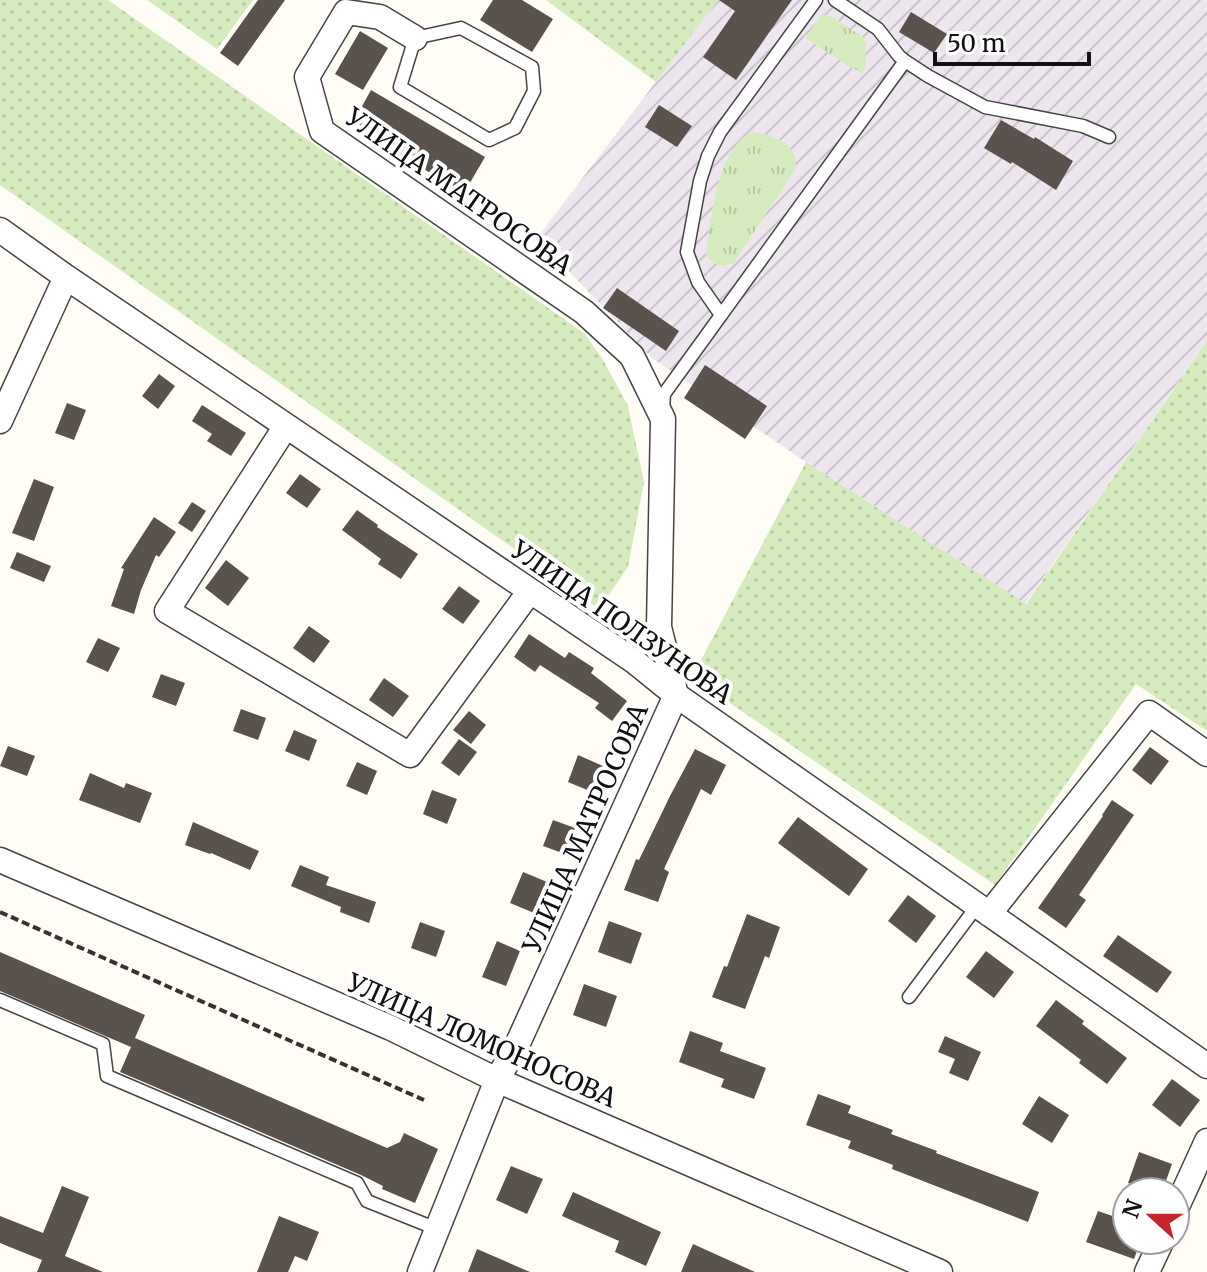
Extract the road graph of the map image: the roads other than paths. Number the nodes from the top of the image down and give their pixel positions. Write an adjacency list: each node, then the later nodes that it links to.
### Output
1 (816, 0): 8 (lane)
2 (835, 0): 4 (lane)
3 (415, 38): 3 (lane); 9 (street, УЛИЦА МАТРОСОВА)
4 (905, 61): 5 (lane); 8 (lane)
5 (1109, 137)
6 (0, 230): 7 (street, УЛИЦА ПОЛЗУНОВА)
7 (66, 277): 10 (street); 11 (street, УЛИЦА ПОЛЗУНОВА)
8 (721, 315): 9 (lane)
9 (663, 419): 13 (street, УЛИЦА МАТРОСОВА)
10 (0, 421)
11 (286, 426): 12 (street, УЛИЦА ПОЛЗУНОВА); 12 (street)
12 (530, 591): 14 (street, УЛИЦА ПОЛЗУНОВА)
13 (659, 627): 14 (street); 15 (street, УЛИЦА МАТРОСОВА)
14 (634, 661): 15 (street, УЛИЦА ПОЛЗУНОВА)
15 (676, 695): 18 (street, УЛИЦА ПОЛЗУНОВА); 22 (street, УЛИЦА МАТРОСОВА)
16 (1207, 754): 18 (street)
17 (0, 860): 22 (street, УЛИЦА ЛОМОНОСОВА)
18 (983, 910): 19 (lane); 21 (street, УЛИЦА ПОЛЗУНОВА)
19 (909, 997)
20 (0, 1000): 25 (lane)
21 (1207, 1066)
22 (497, 1080): 25 (street, УЛИЦА МАТРОСОВА); 27 (street, УЛИЦА ЛОМОНОСОВА)
23 (1207, 1141): 24 (street)
24 (1191, 1176)
25 (437, 1229): 26 (street, УЛИЦА МАТРОСОВА)
26 (420, 1272)
27 (940, 1272)

